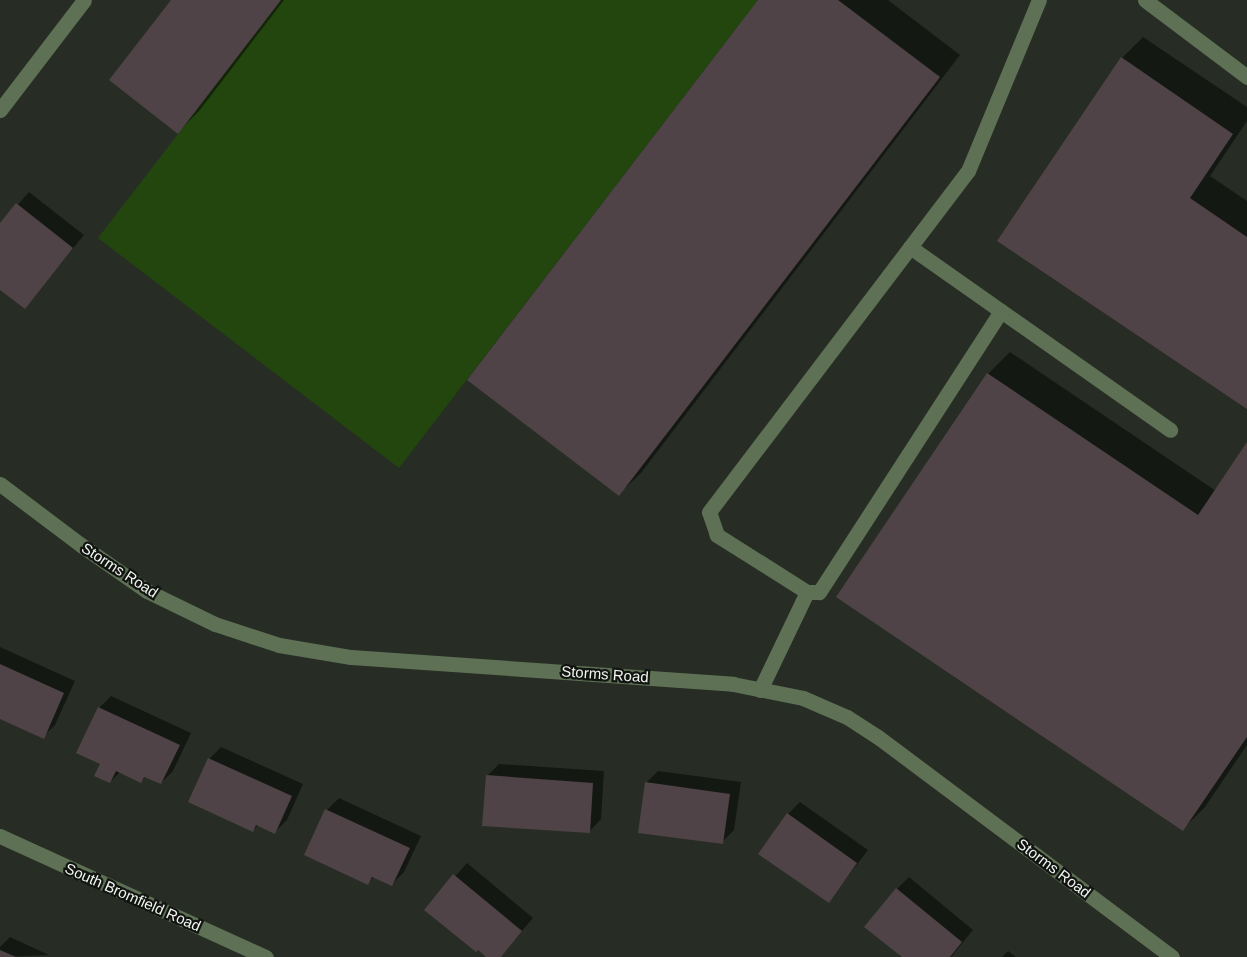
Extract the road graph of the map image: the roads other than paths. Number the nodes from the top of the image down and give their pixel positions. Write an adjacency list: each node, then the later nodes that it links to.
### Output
1 (84, 0): 5 (street)
2 (1039, 0): 6 (street)
3 (1145, 0): 4 (street)
4 (1247, 77)
5 (0, 110)
6 (910, 247): 7 (street); 10 (street)
7 (1000, 311): 8 (street); 10 (street)
8 (1170, 430)
9 (0, 484): 11 (street, Storms Road)
10 (807, 592): 11 (street)
11 (760, 690): 14 (street, Storms Road)
12 (0, 836): 13 (street, South Bromfield Road)
13 (266, 957)
14 (1172, 957)

